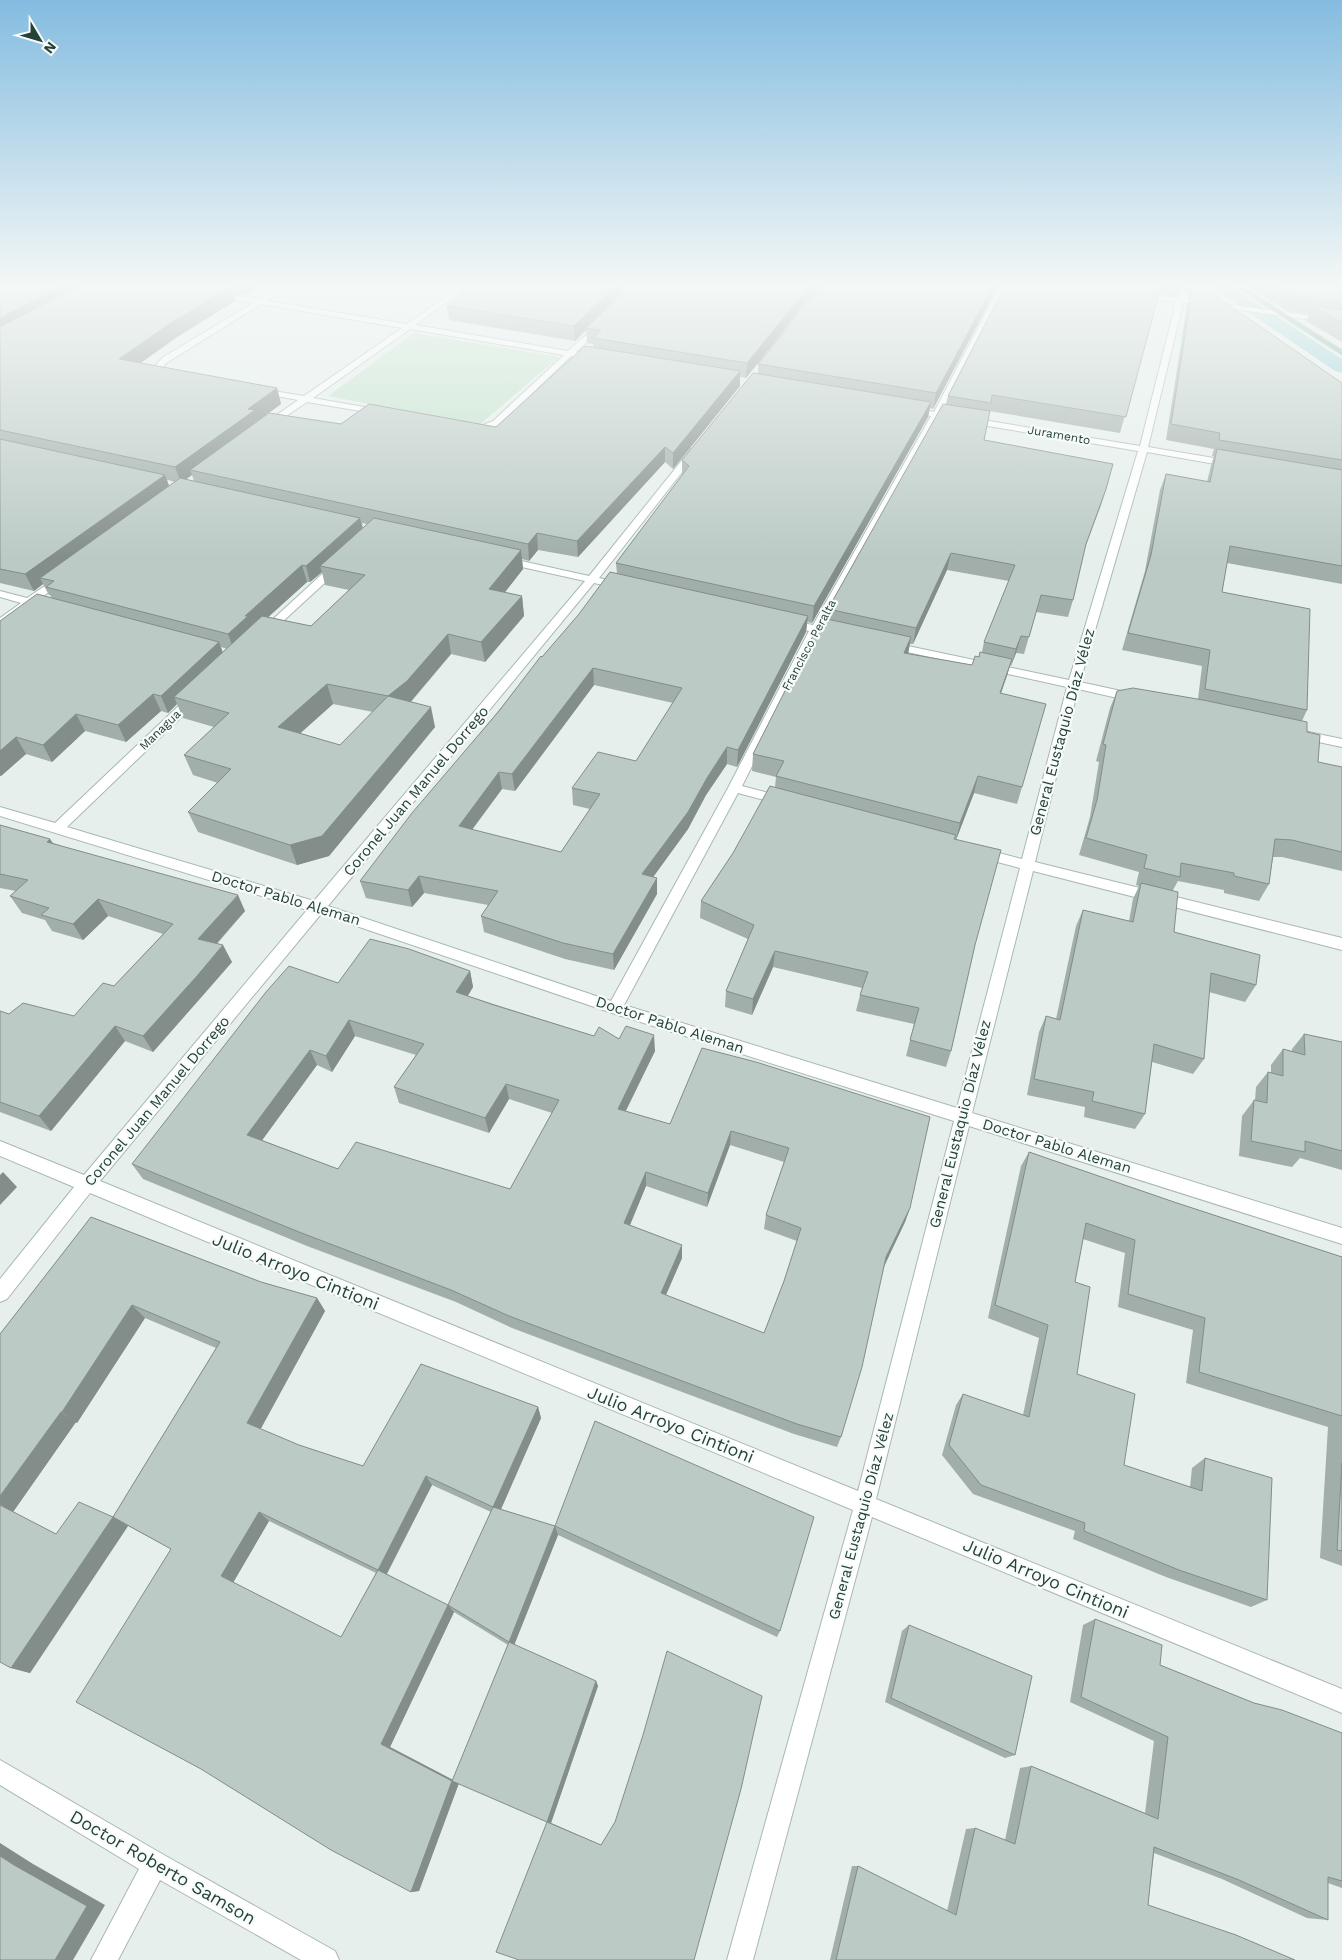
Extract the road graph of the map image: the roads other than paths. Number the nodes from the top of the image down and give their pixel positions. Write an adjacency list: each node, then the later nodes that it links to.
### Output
1 (180, 375): 6 (street)
2 (339, 375): 8 (street)
3 (547, 375): 12 (street)
4 (956, 375): 10 (street, Francisco Peralta)
5 (1162, 375): 15 (street, General Eustaquio Díaz Vélez)
6 (186, 377)
7 (250, 389): 8 (street)
8 (305, 399): 11 (street); 13 (street)
9 (899, 408): 10 (street, Juramento)
10 (936, 414): 15 (street, Juramento); 27 (street, Francisco Peralta)
11 (393, 415)
12 (461, 428)
13 (259, 432)
14 (700, 444): 20 (street, Coronel Juan Manuel Dorrego)
15 (1143, 450): 16 (street, Juramento); 31 (street, General Eustaquio Díaz Vélez)
16 (1238, 465)
17 (488, 556): 20 (street)
18 (346, 558): 30 (street)
19 (67, 573): 23 (street)
20 (592, 579): 21 (street); 42 (street, Coronel Juan Manuel Dorrego)
21 (629, 588)
22 (0, 594): 23 (street)
23 (29, 602): 24 (street); 26 (street)
24 (48, 606)
25 (779, 621): 27 (street)
26 (0, 623)
27 (816, 629): 28 (street); 36 (street, Francisco Peralta)
28 (845, 636)
29 (874, 642): 31 (street)
30 (252, 644)
31 (1073, 685): 33 (street); 41 (street, General Eustaquio Díaz Vélez)
32 (201, 692): 39 (street, Managua)
33 (1150, 702)
34 (1284, 730): 35 (street)
35 (1342, 743)
36 (734, 788): 37 (street); 44 (street, Francisco Peralta)
37 (800, 805)
38 (0, 811): 39 (street, Doctor Pablo Aleman)
39 (57, 829): 42 (street, Doctor Pablo Aleman)
40 (969, 850): 41 (street)
41 (1026, 865): 43 (street); 45 (street, General Eustaquio Díaz Vélez)
42 (319, 908): 44 (street, Doctor Pablo Aleman); 47 (street, Coronel Juan Manuel Dorrego)
43 (1342, 944)
44 (615, 1008): 45 (street, Doctor Pablo Aleman)
45 (962, 1116): 48 (street, Doctor Pablo Aleman); 50 (street, General Eustaquio Díaz Vélez)
46 (0, 1148): 47 (street, Julio Arroyo Cintioni)
47 (86, 1185): 49 (street, Coronel Juan Manuel Dorrego); 50 (street, Julio Arroyo Cintioni)
48 (1342, 1236)
49 (0, 1293)
50 (865, 1503): 51 (street, Julio Arroyo Cintioni); 56 (street, General Eustaquio Díaz Vélez)
51 (1342, 1701)
52 (0, 1772): 53 (street, Doctor Roberto Samson)
53 (155, 1864): 54 (street); 55 (street, Doctor Roberto Samson)
54 (104, 1960)
55 (326, 1960)
56 (740, 1960)

